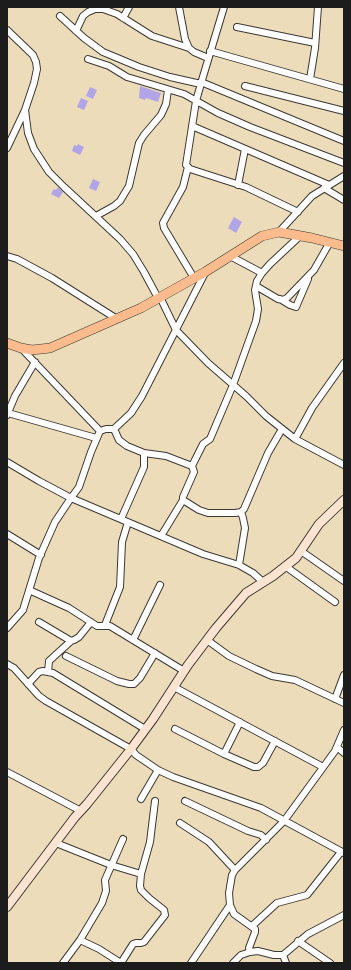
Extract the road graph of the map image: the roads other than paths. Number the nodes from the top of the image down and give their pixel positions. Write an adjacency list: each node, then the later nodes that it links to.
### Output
1 (129, 7): 6 (street)
2 (179, 7): 11 (street)
3 (224, 7): 12 (street)
4 (318, 7): 10 (street)
5 (60, 16): 9 (street)
6 (122, 18): 9 (street); 11 (street)
7 (237, 27): 10 (street)
8 (7, 30): 21 (street)
9 (76, 31): 16 (street)
10 (315, 43): 15 (street)
11 (189, 48): 13 (street)
12 (210, 51): 13 (street); 15 (street)
13 (208, 58): 16 (street)
14 (88, 59): 19 (street)
15 (310, 79): 18 (street)
16 (201, 83): 20 (street); 24 (street)
17 (244, 86): 22 (street)
18 (344, 89)
19 (168, 90): 20 (street); 34 (street)
20 (196, 101): 23 (street); 27 (street)
21 (25, 110): 25 (street); 34 (street)
22 (344, 111)
23 (192, 126): 26 (street); 28 (street)
24 (344, 141)
25 (7, 148)
26 (245, 149): 30 (street); 31 (street)
27 (344, 162)
28 (188, 167): 30 (street); 44 (street)
29 (344, 176): 31 (street)
30 (238, 185): 33 (street)
31 (327, 187): 32 (street); 33 (street)
32 (344, 200)
33 (298, 212): 35 (street)
34 (96, 216): 46 (street)
35 (279, 232): 36 (main road); 40 (main road)
36 (300, 236): 37 (main road); 42 (street)
37 (330, 242): 38 (main road); 43 (street)
38 (344, 246)
39 (7, 256): 48 (street)
40 (230, 256): 41 (main road); 42 (street)
41 (205, 272): 44 (main road); 49 (street)
42 (262, 273): 45 (street)
43 (309, 276): 47 (street); 47 (street)
44 (194, 278): 46 (main road)
45 (256, 286): 47 (street); 54 (street)
46 (159, 298): 48 (main road); 49 (street)
47 (278, 299)
48 (117, 318): 51 (main road)
49 (176, 330): 54 (street); 56 (street)
50 (7, 343): 51 (main road)
51 (21, 348): 52 (street)
52 (35, 362): 55 (street); 58 (street)
53 (344, 363): 60 (street)
54 (233, 385): 57 (street); 64 (street)
55 (7, 414): 59 (street)
56 (114, 429): 58 (street); 61 (street)
57 (282, 429): 60 (street); 68 (street)
58 (100, 431): 59 (street)
59 (96, 438): 65 (street)
60 (295, 439): 63 (street)
61 (144, 453): 64 (street); 69 (street)
62 (7, 462): 65 (street)
63 (344, 465)
64 (192, 466): 66 (street)
65 (71, 498): 69 (street); 74 (street)
66 (183, 500): 68 (street); 72 (street)
67 (344, 500): 73 (street)
68 (241, 512): 75 (street)
69 (121, 519): 70 (street)
70 (128, 522): 72 (street); 84 (street)
71 (7, 534): 74 (street)
72 (161, 536): 75 (street)
73 (301, 551): 76 (street); 77 (street)
74 (41, 555): 80 (street)
75 (238, 565): 78 (street)
76 (286, 566): 78 (street); 81 (street)
77 (344, 581)
78 (263, 582): 87 (street)
79 (160, 585): 86 (street)
80 (29, 590): 83 (street); 85 (street)
81 (335, 602)
82 (39, 622): 88 (street)
83 (91, 622): 84 (street); 88 (street)
84 (105, 626): 86 (street)
85 (7, 628)
86 (133, 640): 89 (street)
87 (207, 640): 92 (street); 97 (street)
88 (71, 641): 93 (street)
89 (155, 653): 90 (street); 92 (street)
90 (66, 656)
91 (7, 664): 95 (street)
92 (184, 671): 96 (street)
93 (48, 672): 95 (street); 100 (street)
94 (344, 675): 97 (street)
95 (28, 684): 105 (street)
96 (174, 687): 99 (street); 100 (street)
97 (335, 699): 98 (street)
98 (344, 703)
99 (240, 722): 103 (street); 107 (street)
100 (145, 729): 105 (street)
101 (175, 729): 107 (street)
102 (344, 730): 104 (street)
103 (275, 741): 107 (street); 108 (street)
104 (337, 747): 106 (street); 108 (street)
105 (131, 749): 109 (street); 114 (street)
106 (344, 753)
107 (224, 754)
108 (323, 767): 115 (street)
109 (158, 770): 111 (street); 115 (street)
110 (7, 772): 114 (street)
111 (141, 799)
112 (155, 801): 123 (street)
113 (185, 801): 118 (street)
114 (81, 811): 119 (street)
115 (284, 821): 118 (street); 120 (street)
116 (180, 823): 122 (street)
117 (123, 839): 121 (street)
118 (266, 840): 122 (street)
119 (56, 843): 121 (street); 125 (street)
120 (342, 853): 127 (street)
121 (111, 865): 123 (street); 128 (street)
122 (235, 870): 124 (street)
123 (141, 874): 133 (street)
124 (230, 905): 127 (street); 134 (street)
125 (7, 907)
126 (344, 916): 129 (street)
127 (252, 926): 130 (street)
128 (80, 940): 132 (street); 133 (street)
129 (298, 941): 131 (street); 137 (street)
130 (250, 952): 131 (street); 135 (street)
131 (283, 956): 136 (street)
132 (63, 963)
133 (121, 963)
134 (191, 963)
135 (233, 963)
136 (286, 963)
137 (330, 963)

